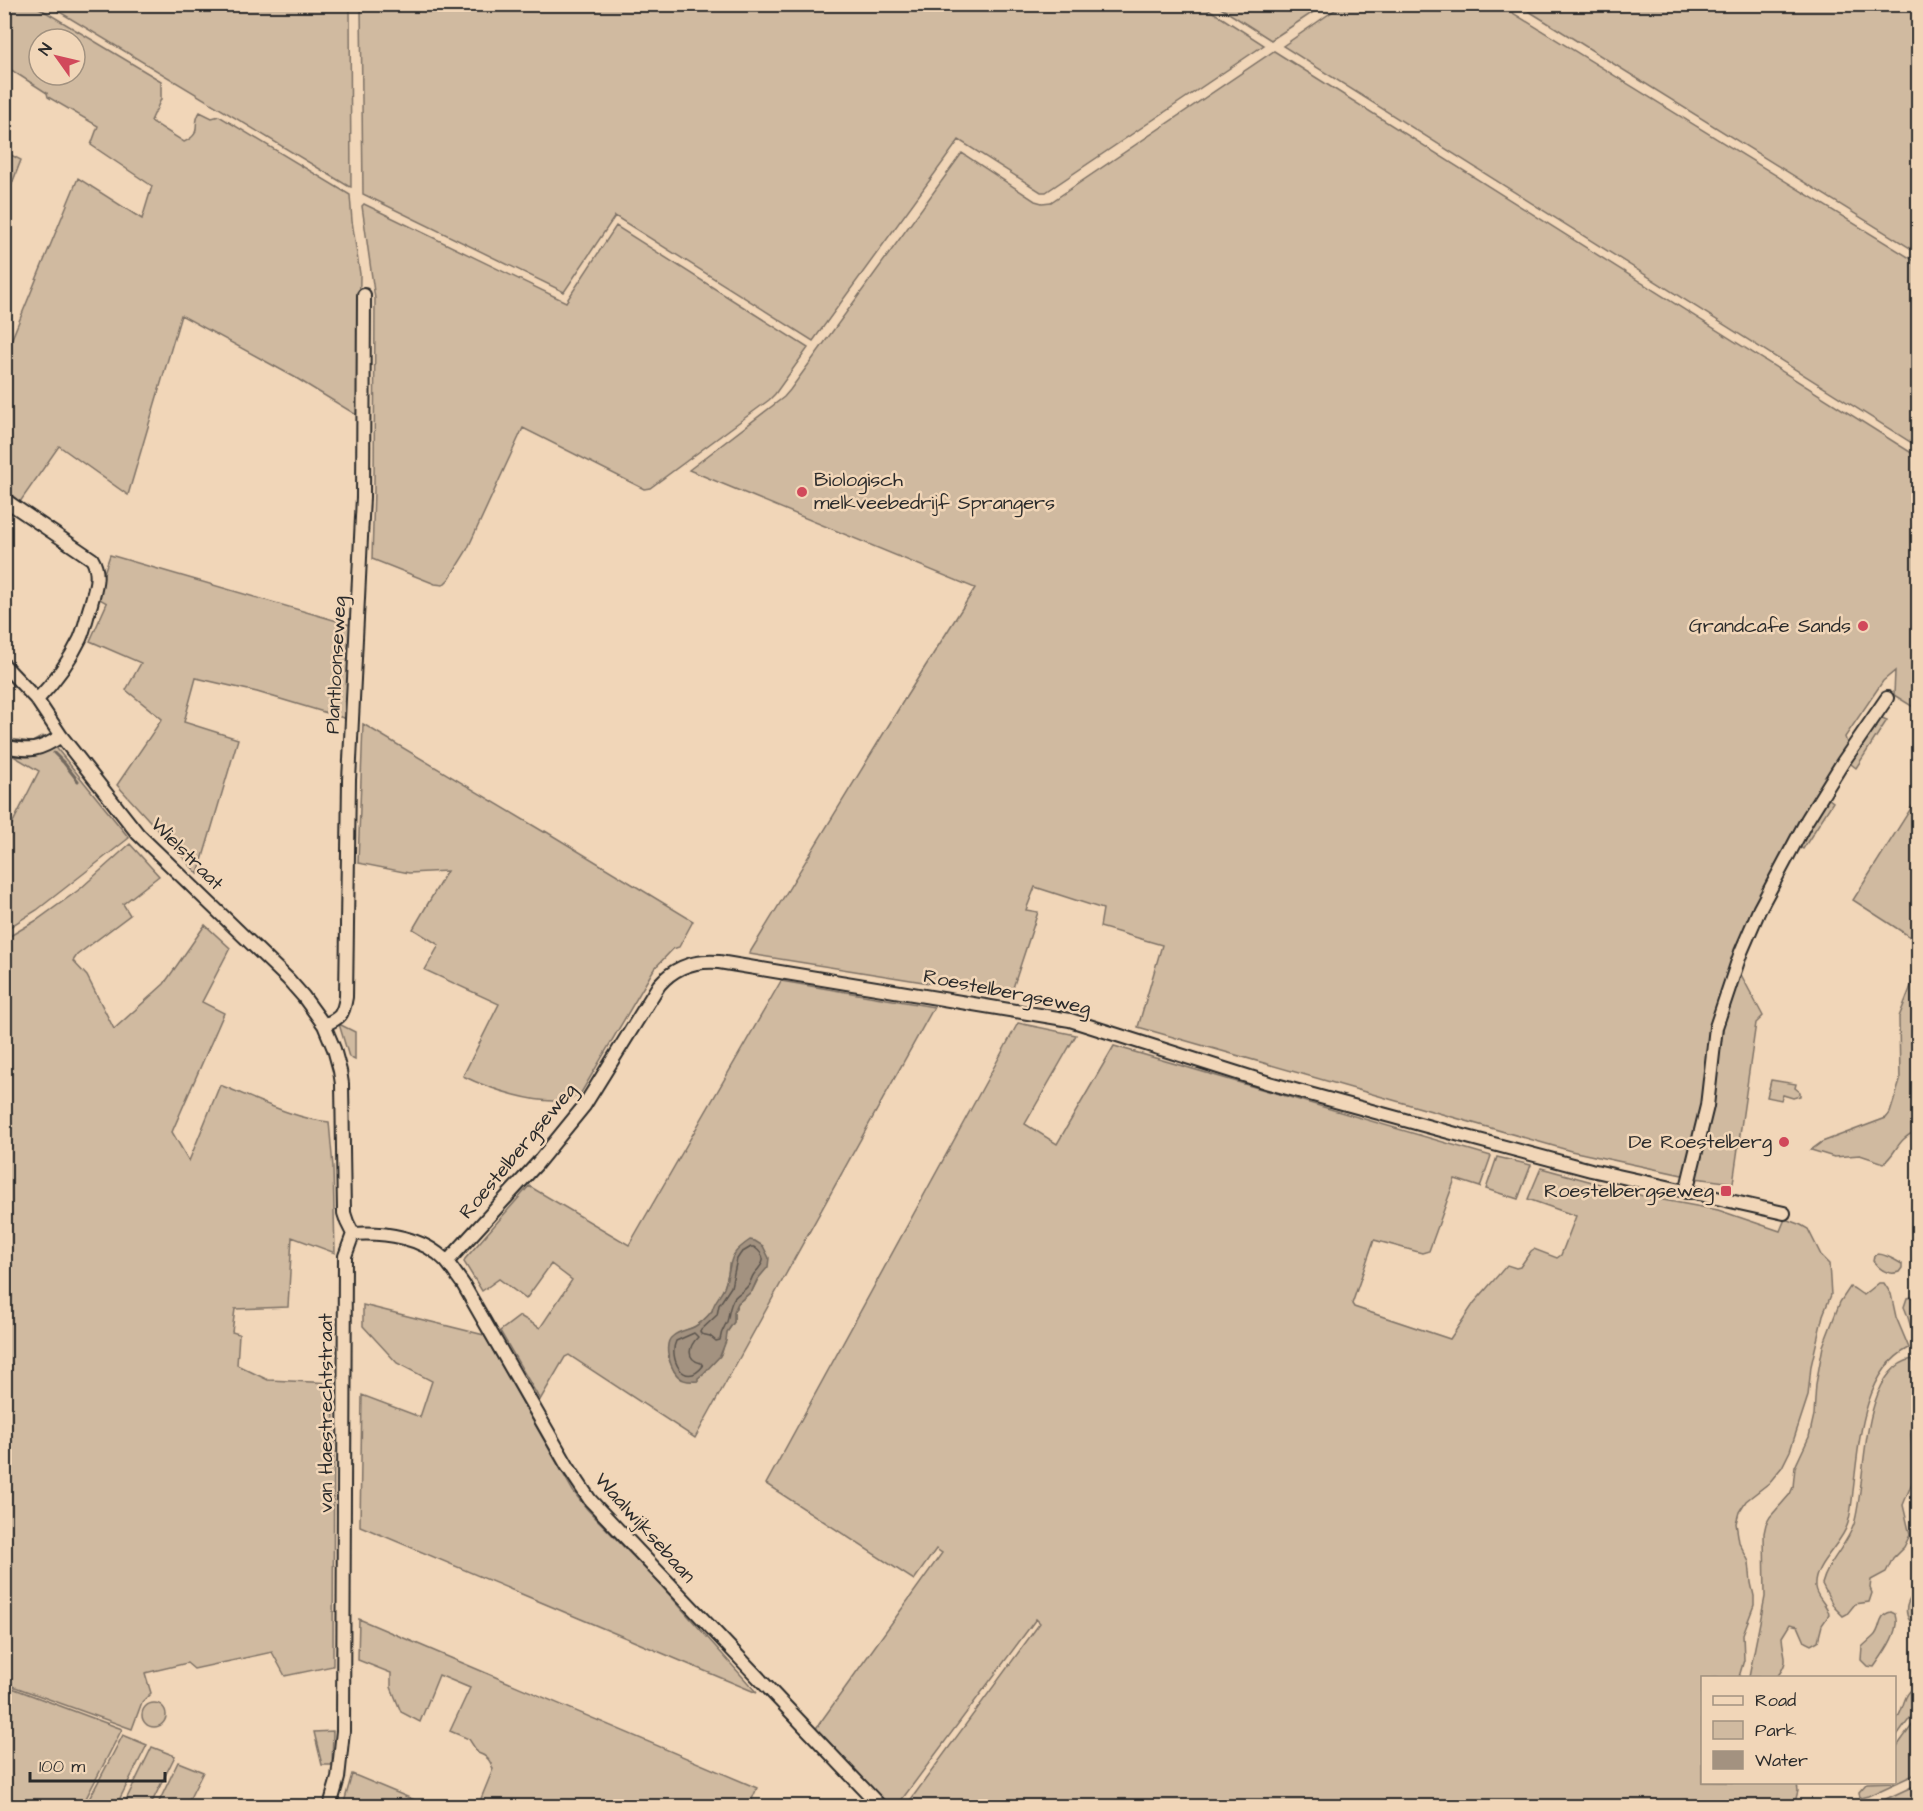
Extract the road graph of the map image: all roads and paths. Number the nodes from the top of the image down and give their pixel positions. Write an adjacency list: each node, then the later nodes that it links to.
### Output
1 (364, 295): 8 (street, Plantloonseweg)
2 (5, 500): 5 (street)
3 (4, 665): 5 (street, Wielstraat)
4 (1887, 698): 9 (street)
5 (37, 700): 6 (street, Wielstraat)
6 (61, 736): 7 (street); 8 (street, Wielstraat)
7 (4, 746)
8 (324, 1025): 11 (street)
9 (1686, 1192): 10 (street, Roestelbergseweg); 12 (street, Roestelbergseweg)
10 (1784, 1214)
11 (353, 1234): 12 (street, Waalwijksebaan); 13 (street, van Haestrechtstraat)
12 (447, 1262): 14 (street, Waalwijksebaan)
13 (330, 1806)
14 (880, 1806)

